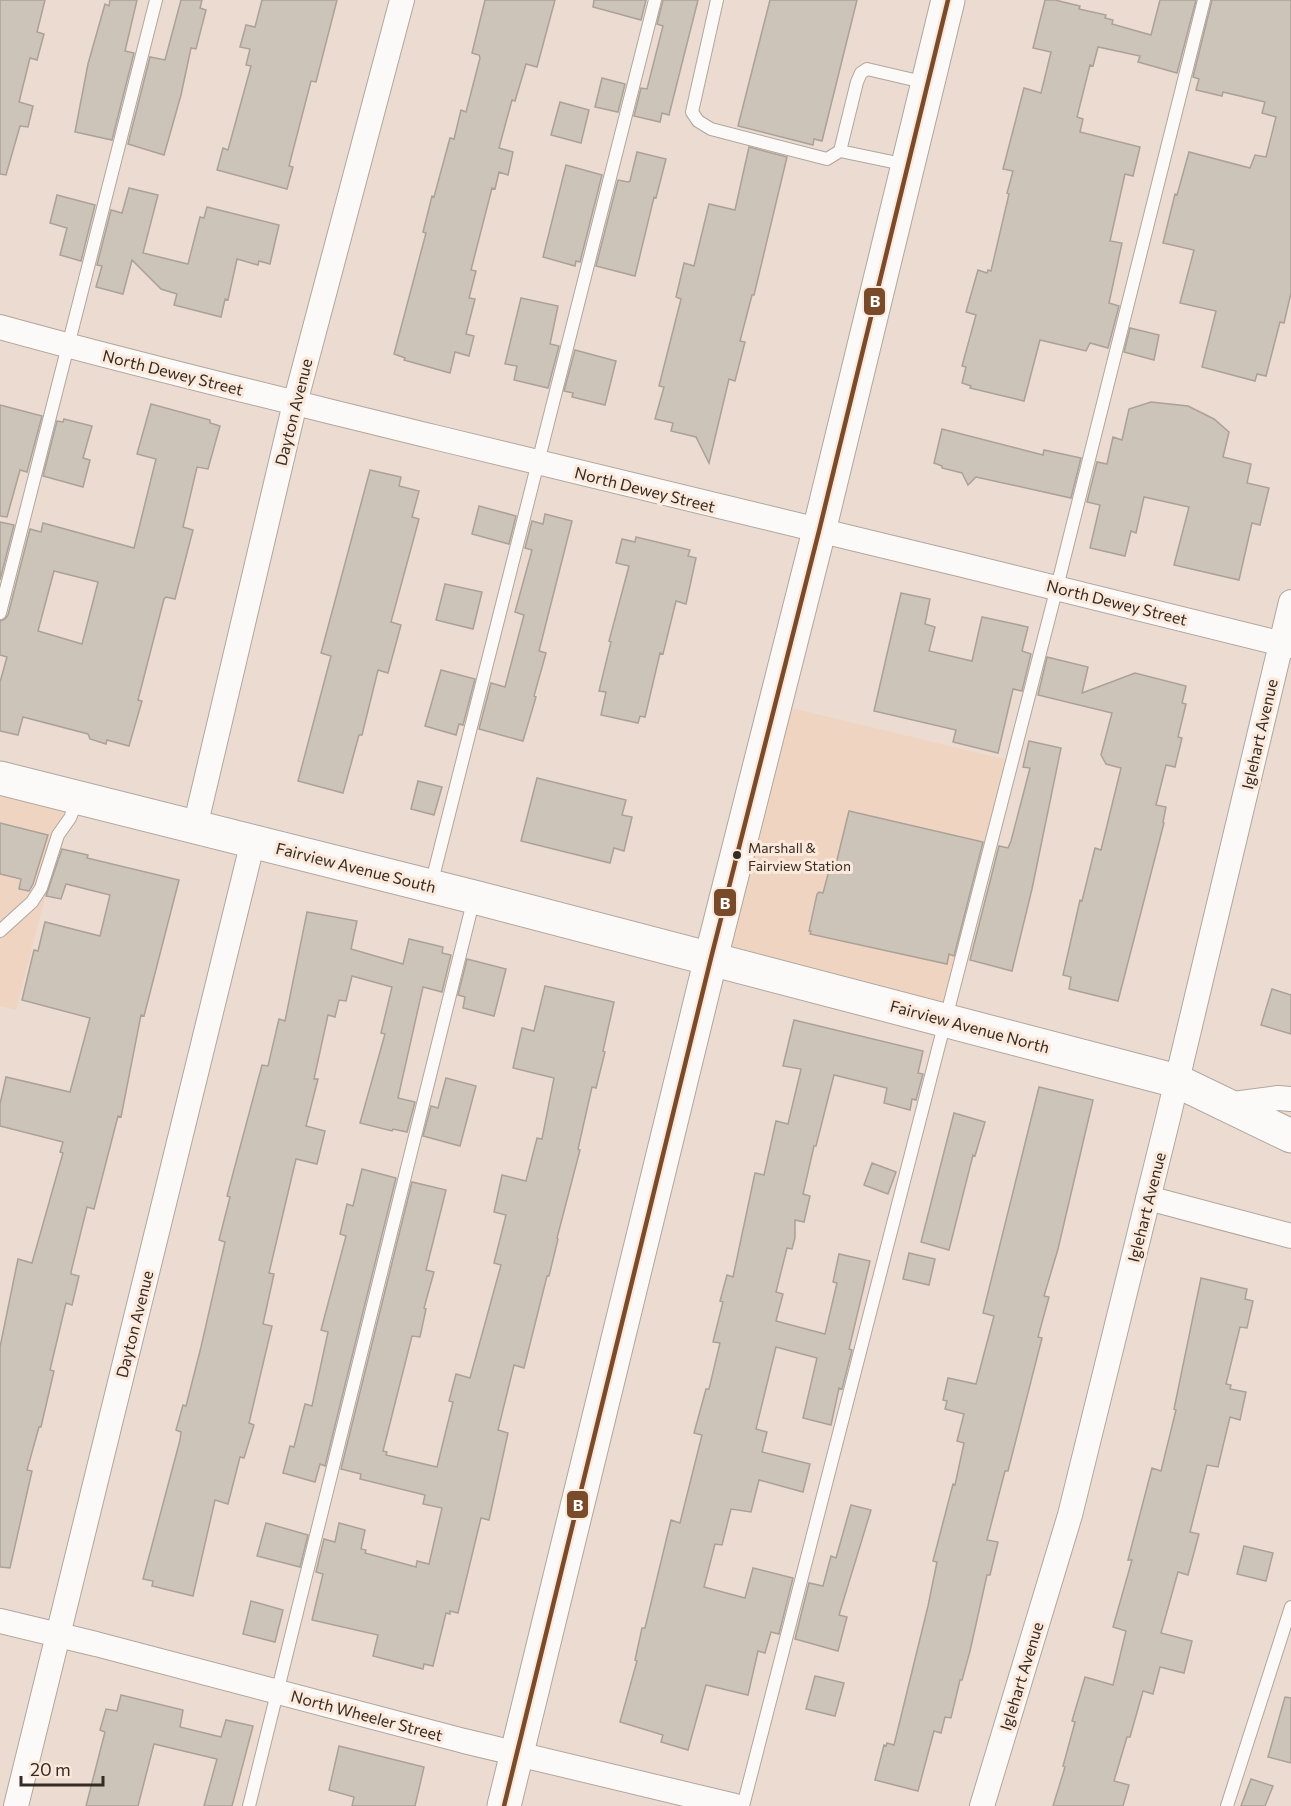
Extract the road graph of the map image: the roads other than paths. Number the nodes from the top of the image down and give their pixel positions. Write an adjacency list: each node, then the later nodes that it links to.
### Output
1 (156, 0): 11 (lane)
2 (402, 0): 12 (street, Dayton Avenue)
3 (655, 0): 13 (lane)
4 (717, 0): 8 (lane)
5 (948, 0): 7 (main road)
6 (1204, 0): 15 (lane)
7 (928, 84): 8 (lane); 9 (main road)
8 (840, 151): 9 (lane)
9 (909, 165): 14 (main road)
10 (0, 327): 11 (street, North Dewey Street)
11 (68, 346): 12 (street, North Dewey Street); 17 (lane)
12 (295, 403): 13 (street, North Dewey Street); 21 (street, Dayton Avenue)
13 (539, 463): 14 (street, North Dewey Street); 23 (lane)
14 (819, 531): 15 (street, North Dewey Street); 26 (main road)
15 (1057, 587): 18 (street, North Dewey Street); 27 (lane)
16 (1291, 602): 18 (street, Iglehart Avenue)
17 (0, 613)
18 (1286, 644): 28 (street, Iglehart Avenue)
19 (0, 778): 20 (main road, Fairview Avenue South)
20 (79, 798): 21 (main road, Fairview Avenue South); 25 (lane)
21 (195, 827): 22 (main road, Fairview Avenue South)
22 (253, 841): 23 (main road, Fairview Avenue South); 36 (street, Dayton Avenue)
23 (431, 886): 24 (main road, Fairview Avenue South)
24 (474, 897): 26 (main road, Fairview Avenue South); 37 (lane)
25 (0, 931)
26 (711, 958): 27 (main road, Fairview Avenue North); 38 (main road)
27 (945, 1020): 28 (main road, Fairview Avenue North); 43 (lane)
28 (1177, 1081): 30 (main road, Fairview Avenue North); 32 (street, Iglehart Avenue)
29 (1291, 1099): 30 (street)
30 (1226, 1105): 31 (main road, Fairview Avenue North)
31 (1291, 1136)
32 (1148, 1198): 33 (street); 44 (street, Iglehart Avenue)
33 (1291, 1236)
34 (1291, 1607): 45 (lane)
35 (0, 1622): 36 (street, North Wheeler Street)
36 (57, 1635): 37 (street, North Wheeler Street); 39 (street, Dayton Avenue)
37 (277, 1692): 38 (street, North Wheeler Street); 40 (lane)
38 (517, 1752): 41 (main road); 42 (street, North Wheeler Street)
39 (16, 1806)
40 (249, 1806)
41 (504, 1806)
42 (735, 1806)
43 (743, 1806)
44 (982, 1806)
45 (1227, 1806)

